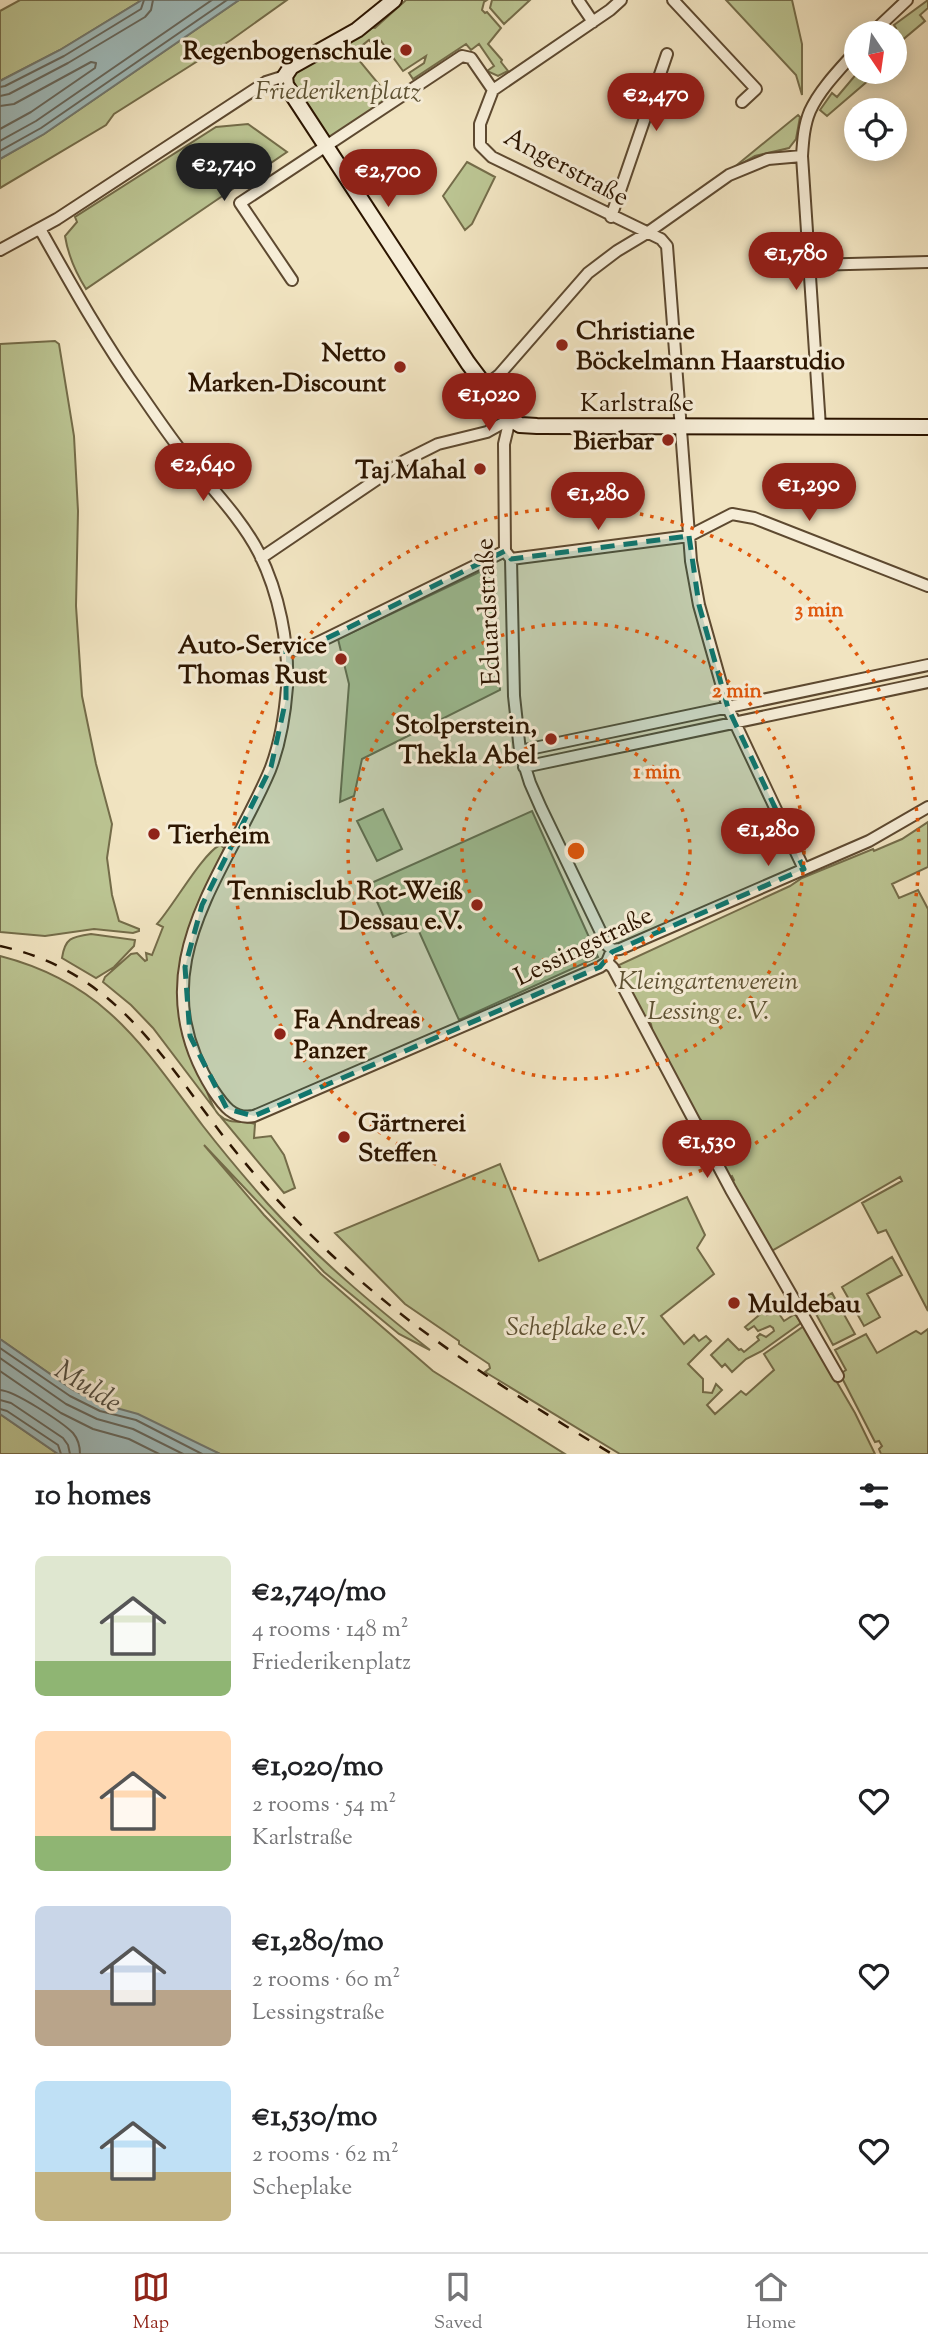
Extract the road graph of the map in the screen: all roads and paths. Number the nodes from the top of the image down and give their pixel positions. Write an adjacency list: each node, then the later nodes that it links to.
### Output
1 (394, 0): 10 (main road)
2 (578, 0): 7 (street)
3 (621, 0): 7 (street)
4 (673, 0): 12 (street)
5 (907, 0): 6 (street)
6 (885, 21)
7 (593, 22): 11 (street)
8 (667, 54): 15 (street)
9 (844, 66): 14 (street)
10 (285, 76): 13 (main road); 16 (street)
11 (493, 90): 13 (street); 15 (street, Angerstraße)
12 (742, 102)
13 (326, 147): 21 (street); 22 (main road)
14 (802, 156): 17 (street); 20 (street)
15 (611, 216): 17 (street, Angerstraße)
16 (40, 229): 18 (street); 29 (street)
17 (647, 233): 22 (street); 24 (street)
18 (0, 250)
19 (928, 262): 20 (street)
20 (810, 265): 25 (street)
21 (292, 280)
22 (485, 386): 23 (main road)
23 (510, 419): 24 (main road, Karlstraße); 28 (street, Eduardstraße); 29 (street)
24 (681, 426): 25 (main road, Karlstraße); 27 (street)
25 (820, 426): 26 (main road, Karlstraße)
26 (928, 427)
27 (689, 536): 28 (street); 30 (street); 34 (street)
28 (508, 555): 31 (street); 36 (street, Eduardstraße)
29 (261, 558): 31 (street)
30 (928, 586)
31 (286, 651): 41 (street, Lessingstraße)
32 (928, 666): 34 (street)
33 (928, 682): 35 (street)
34 (728, 708): 35 (street); 36 (street)
35 (736, 722): 37 (street); 39 (street)
36 (520, 751): 37 (street, Eduardstraße)
37 (524, 767): 40 (street, Eduardstraße)
38 (928, 807): 39 (street, Lessingstraße)
39 (804, 869): 40 (street, Lessingstraße)
40 (612, 950): 41 (street, Lessingstraße)
41 (607, 962): 42 (street)
42 (838, 1376)

